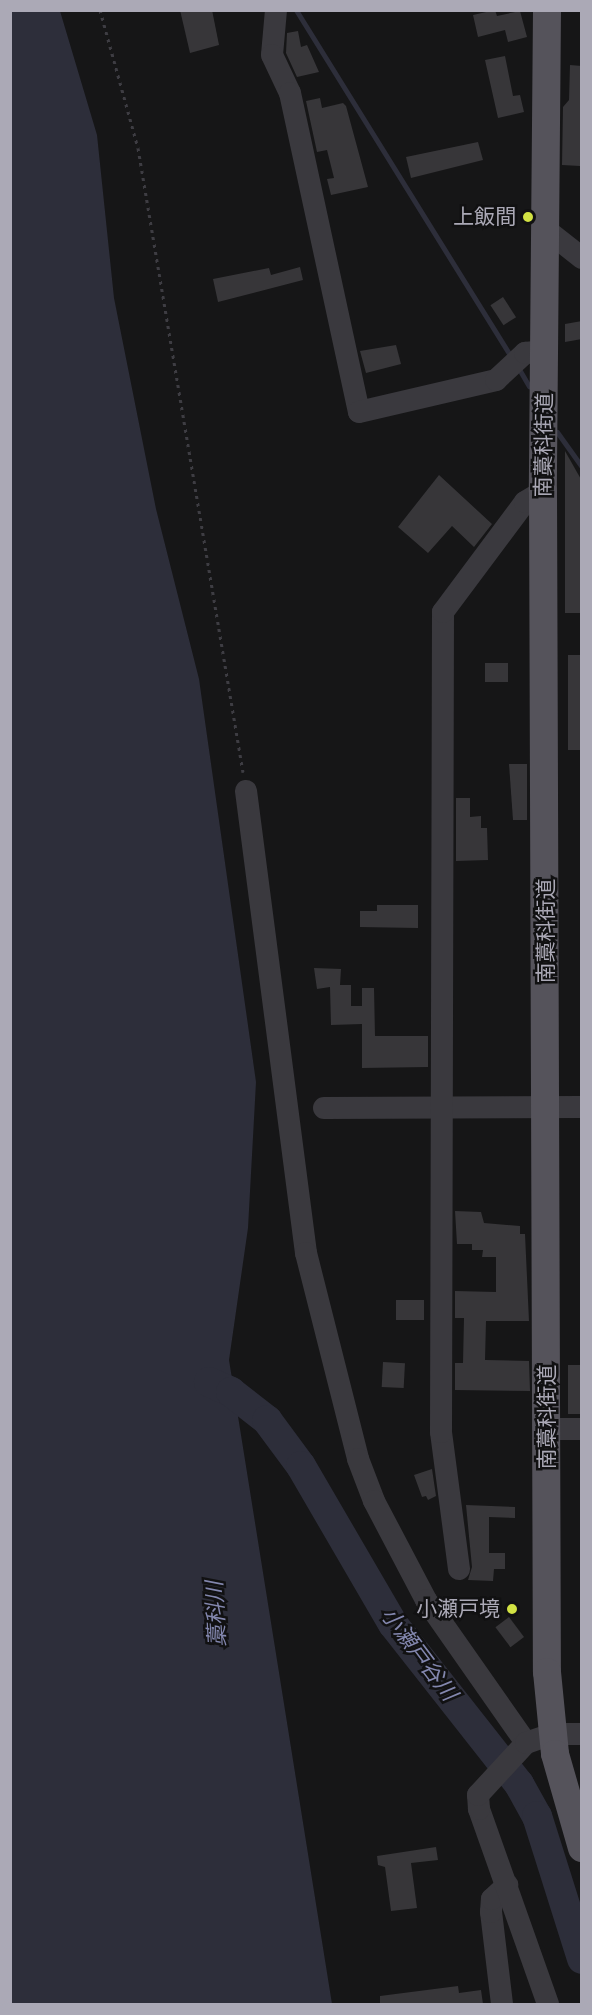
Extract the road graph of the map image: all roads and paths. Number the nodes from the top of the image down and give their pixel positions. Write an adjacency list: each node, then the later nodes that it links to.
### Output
1 (100, 10): 8 (path)
2 (276, 10): 6 (street)
3 (547, 10): 4 (main road, 南藁科街道)
4 (544, 229): 5 (street); 6 (main road, 南藁科街道)
5 (582, 258)
6 (545, 351): 7 (main road, 南藁科街道)
7 (543, 491): 9 (main road, 南藁科街道); 12 (street)
8 (246, 791): 17 (street)
9 (546, 1107): 10 (street); 12 (street); 13 (main road, 南藁科街道)
10 (582, 1107)
11 (324, 1108): 12 (street)
12 (440, 1108): 15 (street)
13 (547, 1429): 14 (street); 17 (main road, 南藁科街道)
14 (582, 1429)
15 (459, 1569)
16 (582, 1734): 17 (street)
17 (539, 1738): 18 (main road, 南藁科街道); 19 (street)
18 (582, 1848)
19 (507, 1885): 20 (street); 21 (street)
20 (502, 2004)
21 (548, 2004)

